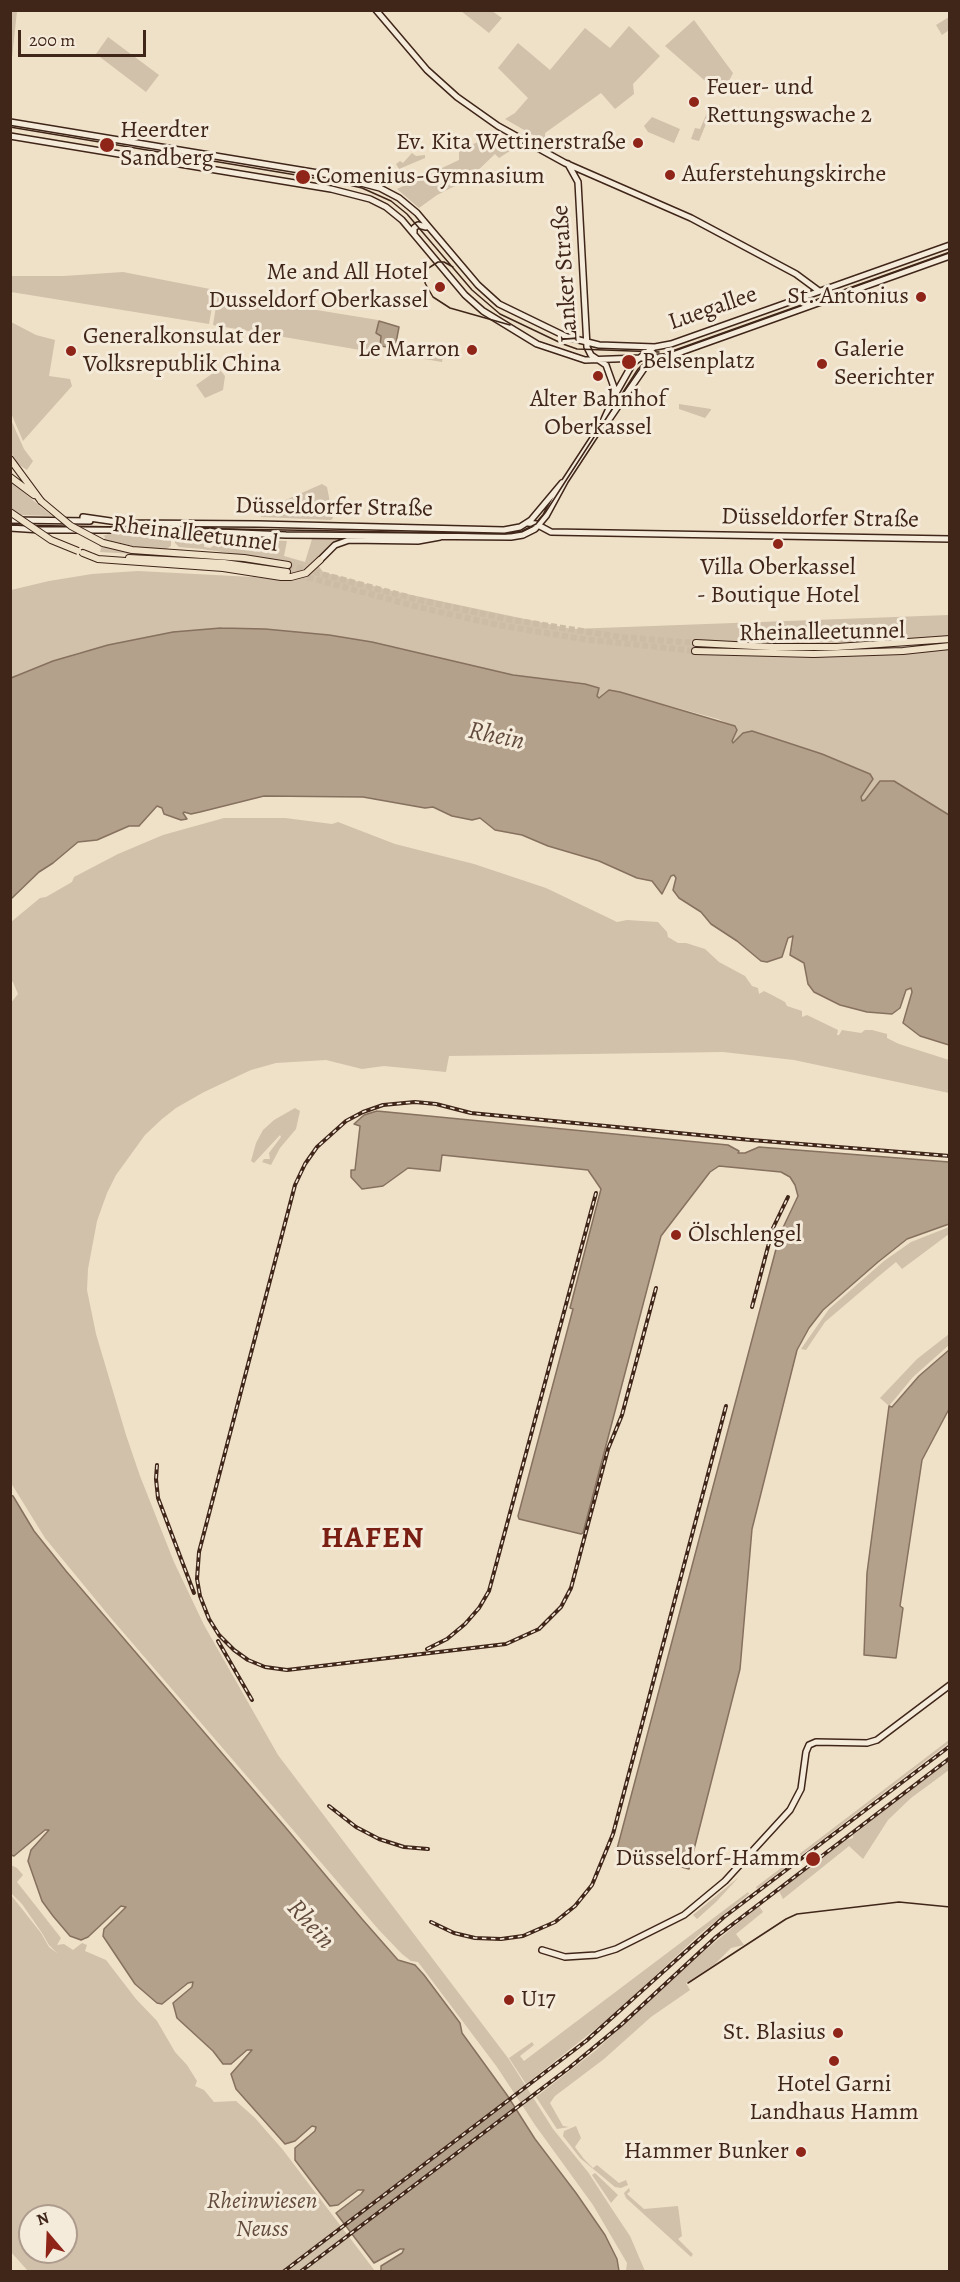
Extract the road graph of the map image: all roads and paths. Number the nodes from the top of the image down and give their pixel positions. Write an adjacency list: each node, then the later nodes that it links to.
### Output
1 (376, 10): 4 (main road)
2 (10, 122): 7 (main road, Luegallee)
3 (10, 136): 8 (main road, Luegallee)
4 (568, 164): 5 (main road); 6 (main road, Lanker Straße)
5 (586, 171): 6 (main road, Lanker Straße); 11 (main road)
6 (578, 182): 14 (main road, Lanker Straße)
7 (432, 231): 8 (main road); 14 (main road, Luegallee)
8 (414, 232): 17 (main road, Luegallee)
9 (950, 245): 12 (main road, Luegallee)
10 (950, 256): 18 (main road, Luegallee)
11 (805, 282): 12 (main road); 13 (main road)
12 (819, 291): 13 (main road, Luegallee)
13 (803, 297): 15 (main road, Luegallee)
14 (586, 343): 15 (main road, Luegallee); 16 (main road, Lanker Straße)
15 (655, 347): 19 (main road)
16 (588, 350): 17 (main road); 20 (main road, Lanker Straße)
17 (576, 357): 20 (main road, Luegallee)
18 (667, 357): 19 (main road, Luegallee); 22 (main road)
19 (637, 358): 20 (main road, Luegallee); 21 (main road)
20 (598, 360): 21 (main road)
21 (616, 393): 22 (main road)
22 (601, 426): 25 (main road)
23 (10, 459): 26 (highway)
24 (10, 477): 26 (highway, Rheinalleetunnel)
25 (565, 481): 27 (main road); 34 (main road)
26 (41, 501): 41 (highway, Rheinalleetunnel, bridge)
27 (546, 502): 32 (main road); 34 (main road)
28 (10, 512): 41 (highway, Rheinalleetunnel, bridge)
29 (81, 519): 31 (main road); 33 (main road); 37 (main road)
30 (10, 520): 31 (main road)
31 (46, 521): 37 (main road)
32 (528, 523): 33 (main road, Düsseldorfer Straße); 34 (main road)
33 (207, 524): 38 (main road, Düsseldorfer Straße)
34 (538, 526): 39 (main road, Düsseldorfer Straße); 40 (main road, Düsseldorfer Straße)
35 (10, 528): 36 (main road)
36 (23, 528): 37 (main road); 38 (main road)
37 (45, 528)
38 (212, 532): 39 (main road, Düsseldorfer Straße)
39 (443, 536): 42 (main road, Düsseldorfer Straße)
40 (950, 540)
41 (81, 552): 42 (highway)
42 (320, 560)
43 (950, 639): 44 (highway, Rheinalleetunnel)
44 (950, 646)
45 (950, 1685): 46 (main road)
46 (542, 1950)

